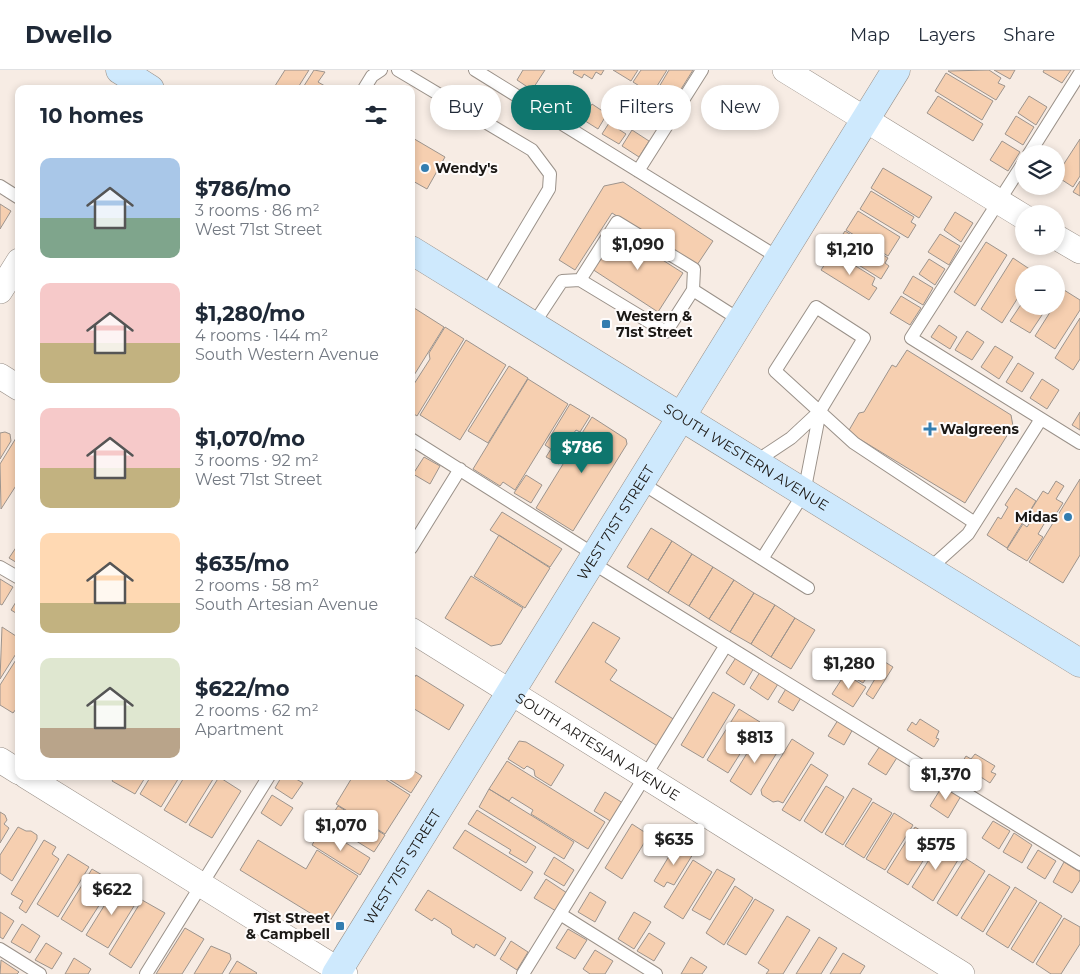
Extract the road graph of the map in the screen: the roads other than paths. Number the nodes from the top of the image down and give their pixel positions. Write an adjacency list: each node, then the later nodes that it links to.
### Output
1 (381, 70): 8 (lane)
2 (398, 70): 25 (lane)
3 (475, 70): 11 (lane)
4 (702, 70): 11 (lane)
5 (785, 70): 9 (street)
6 (896, 70): 9 (main road, WEST 71ST STREET)
7 (1080, 74): 10 (lane)
8 (366, 85)
9 (865, 119): 15 (street); 20 (main road, WEST 71ST STREET)
10 (1035, 145)
11 (638, 171): 20 (lane)
12 (1015, 176): 15 (lane)
13 (0, 186): 14 (lane)
14 (15, 195)
15 (998, 201): 16 (street); 32 (lane)
16 (1015, 211)
17 (1065, 242): 18 (street)
18 (1080, 251)
19 (415, 252): 25 (main road, SOUTH WESTERN AVENUE)
20 (779, 258): 26 (main road, WEST 71ST STREET)
21 (15, 267): 24 (street)
22 (580, 280): 23 (lane); 23 (lane); 27 (lane)
23 (693, 290): 26 (lane)
24 (0, 291)
25 (485, 296): 27 (main road, SOUTH WESTERN AVENUE)
26 (740, 320): 31 (main road, WEST 71ST STREET)
27 (533, 325): 31 (main road, SOUTH WESTERN AVENUE)
28 (0, 376): 29 (street)
29 (15, 385)
30 (820, 411): 30 (lane); 35 (lane); 38 (lane); 39 (lane)
31 (680, 416): 35 (main road, SOUTH WESTERN AVENUE); 37 (main road, WEST 71ST STREET)
32 (1041, 418): 34 (lane); 39 (lane)
33 (415, 441): 36 (lane)
34 (1080, 443)
35 (755, 462): 38 (main road, SOUTH WESTERN AVENUE)
36 (460, 469): 40 (lane); 41 (lane)
37 (640, 482): 41 (main road, WEST 71ST STREET); 42 (lane)
38 (804, 493): 42 (lane); 44 (main road, SOUTH WESTERN AVENUE)
39 (975, 523): 44 (lane)
40 (415, 542)
41 (593, 558): 48 (lane); 50 (main road, WEST 71ST STREET)
42 (762, 559): 46 (lane)
43 (0, 567): 45 (lane)
44 (928, 570): 49 (main road, SOUTH WESTERN AVENUE)
45 (15, 576)
46 (808, 588)
47 (415, 632): 50 (street, SOUTH ARTESIAN AVENUE)
48 (726, 646): 53 (lane); 56 (lane)
49 (1080, 663)
50 (511, 691): 53 (street, SOUTH ARTESIAN AVENUE); 60 (main road, WEST 71ST STREET)
51 (0, 760): 52 (street)
52 (15, 769)
53 (645, 776): 58 (lane); 65 (street, SOUTH ARTESIAN AVENUE)
54 (32, 780): 57 (street)
55 (267, 780): 57 (lane)
56 (1080, 864)
57 (201, 885): 60 (street); 62 (lane)
58 (560, 914): 63 (lane); 64 (lane)
59 (0, 950): 61 (lane)
60 (340, 973)
61 (40, 974)
62 (146, 974)
63 (523, 974)
64 (656, 974)
65 (962, 974)

